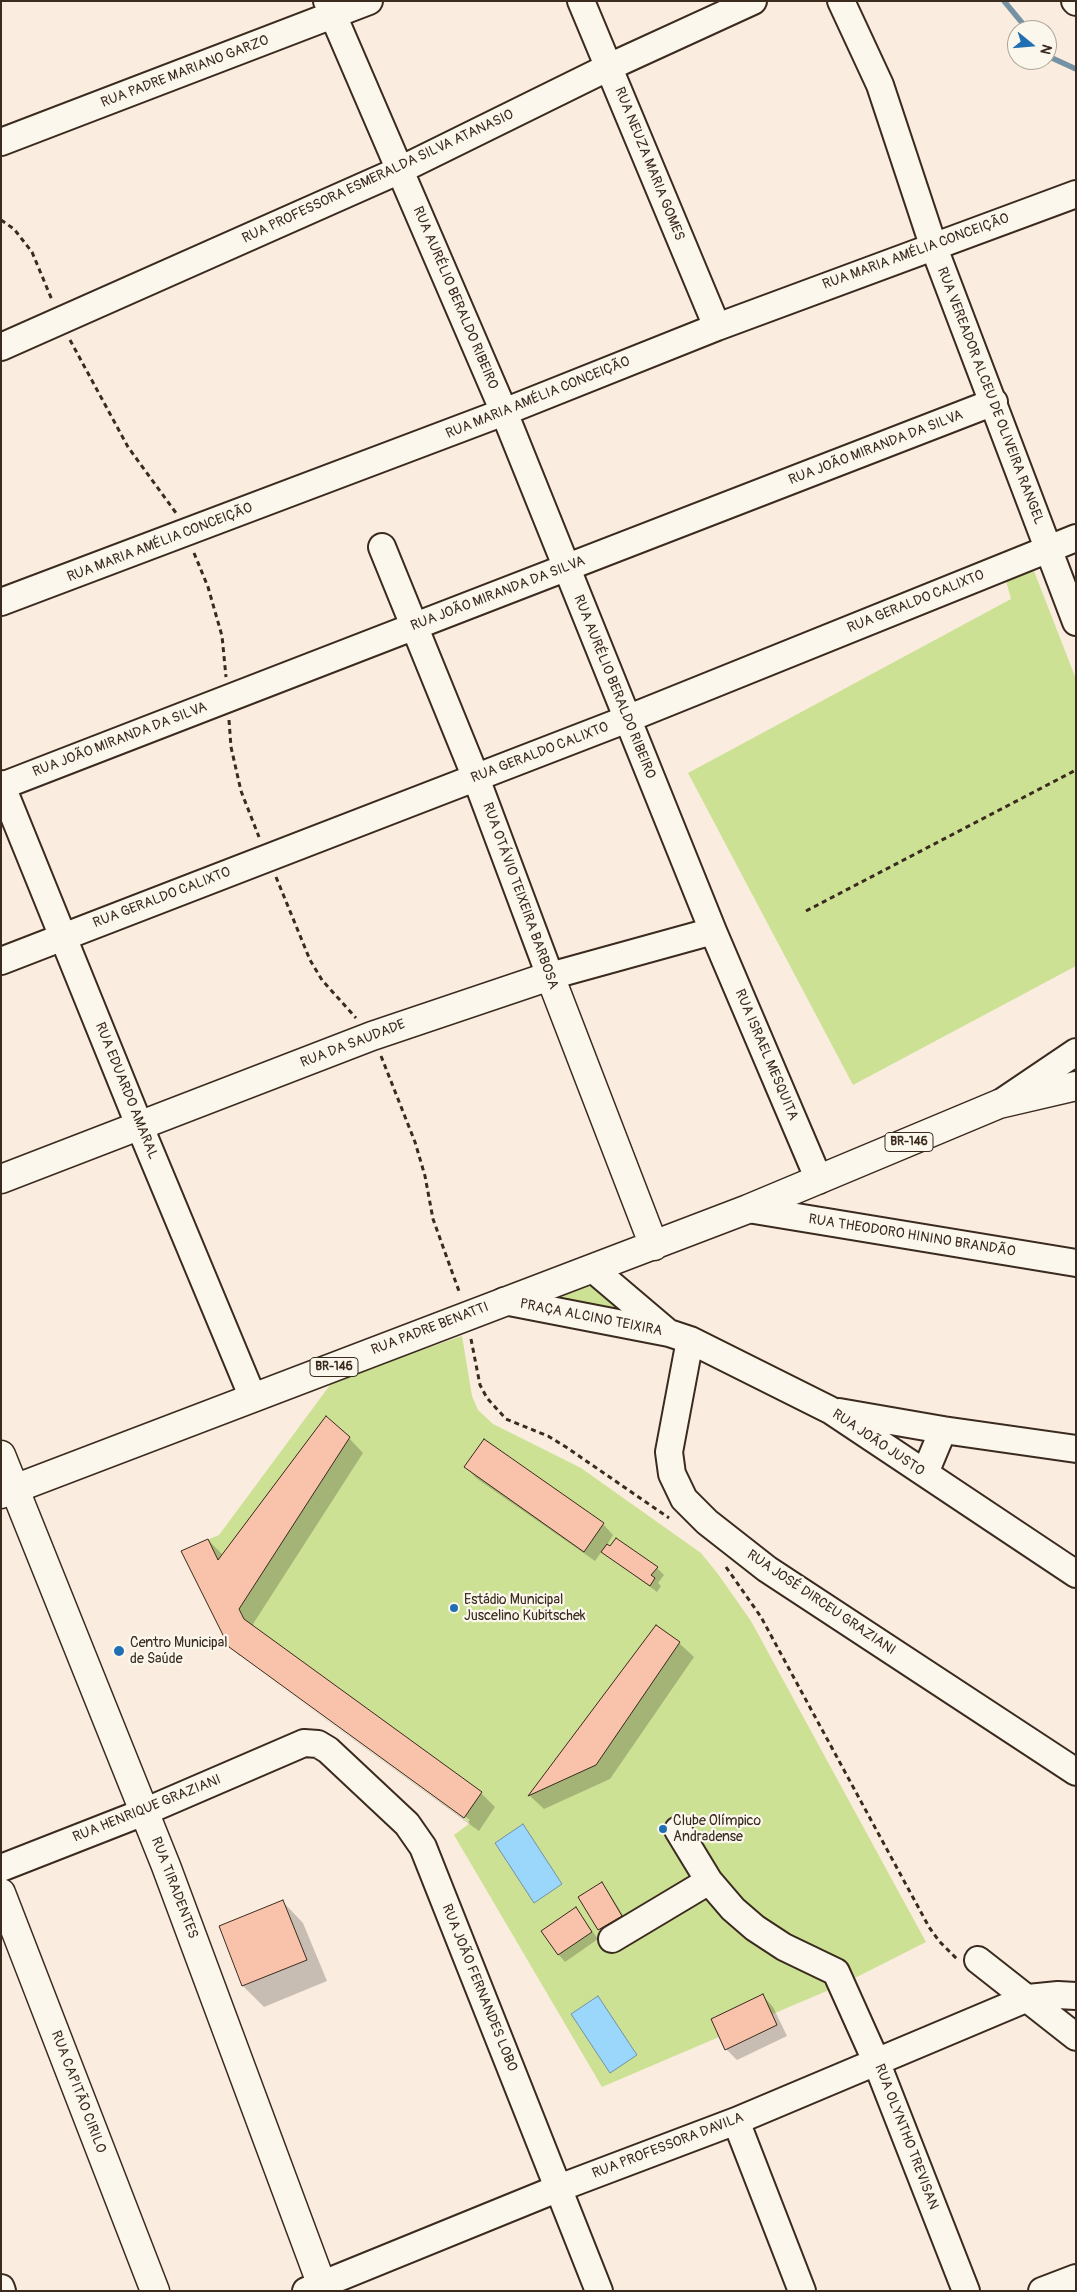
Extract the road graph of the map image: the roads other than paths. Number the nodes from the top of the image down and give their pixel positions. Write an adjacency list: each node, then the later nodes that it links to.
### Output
1 (368, 1): 5 (street, RUA PADRE MARIANO GARZO)
2 (581, 1): 6 (street, RUA NEUZA MARIA GOMES)
3 (753, 1): 6 (street, RUA PROFESSORA ESMERALDA SILVA ATANASIO)
4 (842, 1): 10 (street, RUA VEREADOR ALCEU DE OLIVEIRA RANGEL)
5 (330, 8): 7 (street, RUA PADRE MARIANO GARZO); 8 (street, RUA AURÉLIO BERALDO RIBEIRO)
6 (610, 67): 8 (street, RUA PROFESSORA ESMERALDA SILVA ATANASIO); 11 (street, RUA NEUZA MARIA GOMES)
7 (1, 142)
8 (400, 170): 12 (street, RUA PROFESSORA ESMERALDA SILVA ATANASIO); 14 (street, RUA AURÉLIO BERALDO RIBEIRO)
9 (1076, 194): 10 (street, RUA MARIA AMÉLIA CONCEIÇÃO)
10 (933, 245): 11 (street, RUA MARIA AMÉLIA CONCEIÇÃO); 13 (street, RUA VEREADOR ALCEU DE OLIVEIRA RANGEL)
11 (717, 327): 14 (street, RUA MARIA AMÉLIA CONCEIÇÃO)
12 (1, 347)
13 (994, 402): 17 (street, RUA VEREADOR ALCEU DE OLIVEIRA RANGEL); 18 (street, RUA JOÃO MIRANDA DA SILVA)
14 (504, 412): 18 (street, RUA AURÉLIO BERALDO RIBEIRO); 19 (street, RUA MARIA AMÉLIA CONCEIÇÃO)
15 (1076, 538): 17 (street, RUA GERALDO CALIXTO)
16 (382, 547): 21 (street, RUA OTÁVIO TEIXEIRA BARBOSA)
17 (1048, 549): 20 (street, RUA VEREADOR ALCEU DE OLIVEIRA RANGEL); 22 (street, RUA GERALDO CALIXTO)
18 (566, 568): 21 (street, RUA JOÃO MIRANDA DA SILVA); 22 (street, RUA AURÉLIO BERALDO RIBEIRO)
19 (1, 602)
20 (1076, 622)
21 (415, 626): 23 (street, RUA OTÁVIO TEIXEIRA BARBOSA); 24 (street, RUA JOÃO MIRANDA DA SILVA)
22 (628, 719): 23 (street, RUA GERALDO CALIXTO); 25 (street, RUA AURÉLIO BERALDO RIBEIRO)
23 (476, 778): 26 (street, RUA GERALDO CALIXTO); 28 (street, RUA OTÁVIO TEIXEIRA BARBOSA)
24 (2, 785): 26 (street, RUA EDUARDO AMARAL)
25 (712, 931): 28 (street, RUA DA SAUDADE); 35 (street, RUA ISRAEL MESQUITA)
26 (63, 936): 27 (street, RUA GERALDO CALIXTO); 33 (street, RUA EDUARDO AMARAL)
27 (1, 961)
28 (550, 976): 33 (main road, RUA DA SAUDADE); 37 (main road, RUA OTÁVIO TEIXEIRA BARBOSA)
29 (1076, 1052): 30 (street)
30 (1046, 1073): 31 (street); 32 (street)
31 (1076, 1084): 32 (main road, BR-146)
32 (999, 1104): 35 (main road, BR-146)
33 (140, 1127): 34 (main road, RUA DA SAUDADE); 42 (street, RUA EDUARDO AMARAL)
34 (1, 1179)
35 (819, 1180): 36 (main road, RUA PADRE BENATTI / BR-146)
36 (748, 1209): 37 (main road, RUA PADRE BENATTI / BR-146); 38 (street, RUA THEODORO HININO BRANDÃO)
37 (654, 1246): 39 (main road, RUA PADRE BENATTI / BR-146)
38 (1076, 1263)
39 (593, 1269): 40 (main road, RUA PADRE BENATTI / BR-146); 41 (street, PRAÇA ALCINO TEIXIRA)
40 (504, 1301): 41 (street, PRAÇA ALCINO TEIXIRA); 42 (main road, RUA PADRE BENATTI / BR-146)
41 (679, 1337): 43 (street, RUA JOÃO JUSTO); 51 (street, RUA JOSÉ DIRCEU GRAZIANI)
42 (253, 1398): 48 (main road, RUA PADRE BENATTI / BR-146)
43 (830, 1410): 44 (street); 47 (street, RUA JOÃO JUSTO)
44 (943, 1430): 45 (street); 47 (street)
45 (1076, 1449)
46 (1, 1455): 48 (main road, RUA TIRADENTES)
47 (925, 1474): 49 (street, RUA JOÃO JUSTO)
48 (8, 1491): 52 (main road, RUA TIRADENTES)
49 (1076, 1574)
50 (292, 1748): 52 (street, RUA HENRIQUE GRAZIANI); 64 (street, RUA JOÃO FERNANDES LOBO)
51 (1076, 1772)
52 (144, 1812): 54 (street, RUA HENRIQUE GRAZIANI); 66 (main road, RUA TIRADENTES)
53 (678, 1830): 55 (street)
54 (1, 1868)
55 (709, 1882): 57 (street); 62 (street, RUA OLYNTHO TREVISAN)
56 (1, 1892): 67 (main road, RUA CAPITÃO CIRILO)
57 (612, 1939)
58 (968, 1960): 60 (street)
59 (1076, 1996): 60 (street, RUA PROFESSORA DAVILA)
60 (1028, 1998): 61 (street); 62 (street, RUA PROFESSORA DAVILA)
61 (1076, 2037)
62 (876, 2061): 63 (street, RUA PROFESSORA DAVILA); 70 (street, RUA OLYNTHO TREVISAN)
63 (736, 2121): 64 (street, RUA PROFESSORA DAVILA); 69 (street)
64 (559, 2188): 66 (street, RUA PROFESSORA DAVILA); 68 (street, RUA JOÃO FERNANDES LOBO)
65 (1076, 2278): 71 (street)
66 (318, 2289)
67 (155, 2291)
68 (599, 2291)
69 (802, 2291)
70 (966, 2291)
71 (1042, 2291)

